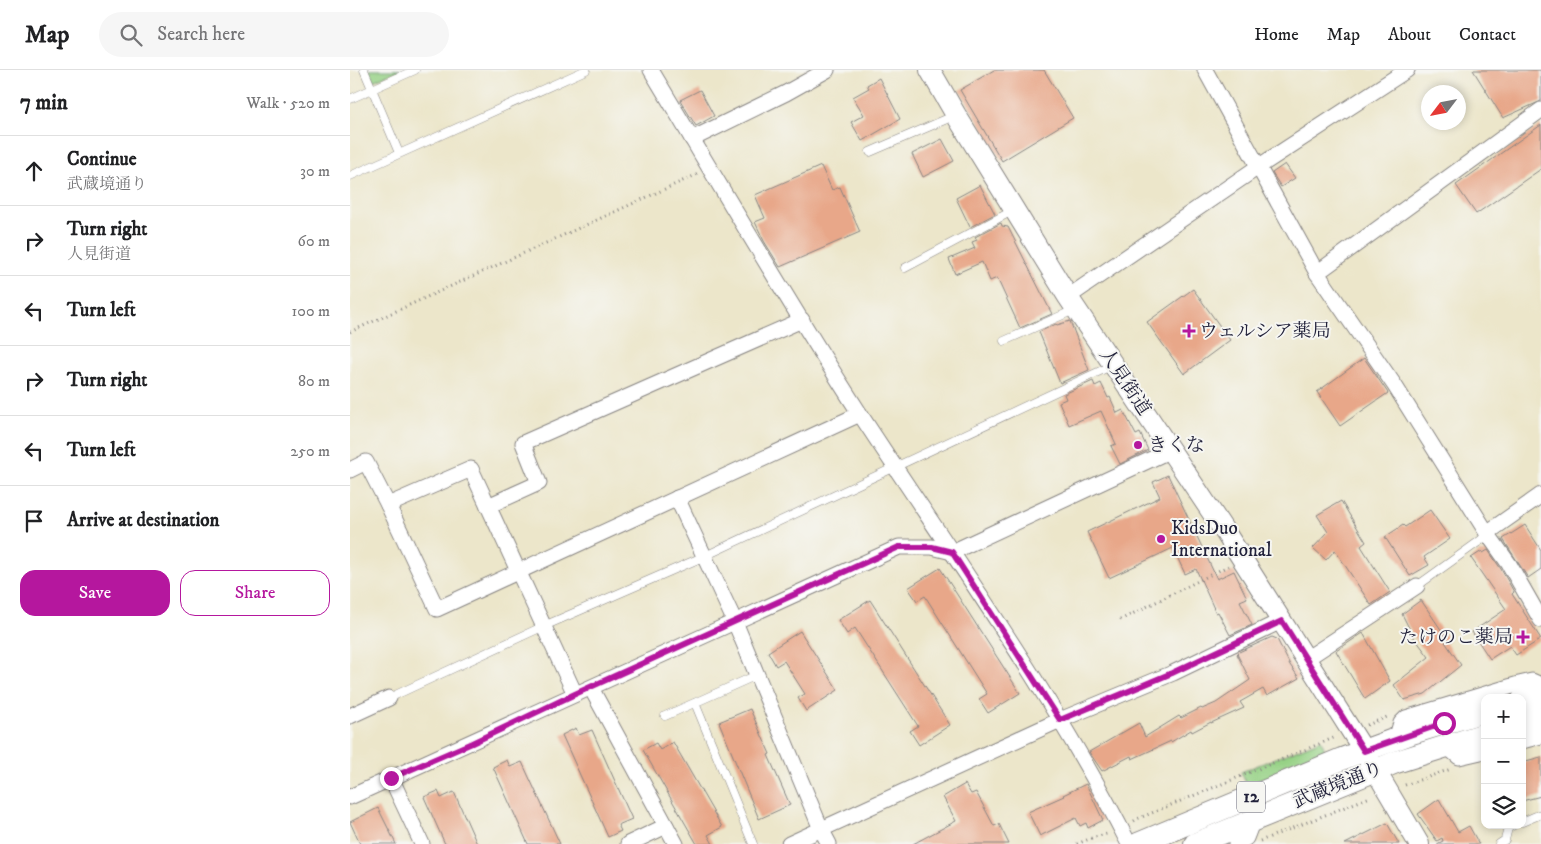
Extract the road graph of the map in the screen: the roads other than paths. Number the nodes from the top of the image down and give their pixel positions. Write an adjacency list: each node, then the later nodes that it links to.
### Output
1 (364, 70): 9 (lane)
2 (415, 70): 9 (lane)
3 (586, 70): 14 (lane)
4 (651, 70): 13 (street)
5 (827, 70): 13 (street)
6 (930, 70): 12 (main road, 人見街道)
7 (1205, 70): 16 (street)
8 (1407, 70): 16 (street)
9 (372, 89): 10 (lane); 14 (lane)
10 (350, 99)
11 (1541, 110): 20 (street)
12 (956, 116): 15 (lane); 18 (main road, 人見街道)
13 (692, 139): 22 (street)
14 (399, 152): 17 (lane)
15 (870, 152)
16 (1258, 167): 20 (street); 21 (street)
17 (350, 176)
18 (1014, 210): 19 (lane); 21 (main road, 人見街道)
19 (905, 268)
20 (1317, 273): 34 (street)
21 (1072, 303): 23 (lane); 24 (main road, 人見街道)
22 (802, 320): 25 (street); 32 (street)
23 (1004, 341)
24 (1113, 366): 26 (main road, 人見街道); 27 (lane)
25 (860, 414): 27 (street); 30 (street)
26 (1171, 450): 36 (street); 41 (main road, 人見街道)
27 (896, 467): 33 (street); 37 (lane)
28 (350, 470): 31 (street)
29 (1541, 495): 34 (street)
30 (677, 498): 37 (street); 38 (street)
31 (388, 505): 32 (street); 38 (street)
32 (488, 506): 38 (street)
33 (933, 522): 35 (street); 36 (street)
34 (1487, 533): 39 (lane); 40 (street)
35 (932, 547): 36 (street); 42 (street)
36 (952, 552): 57 (street)
37 (705, 556): 42 (street); 43 (lane)
38 (518, 571): 43 (street)
39 (1417, 586): 44 (street)
40 (1541, 620)
41 (1282, 621): 44 (main road, 人見街道); 57 (street)
42 (735, 622): 45 (street); 47 (street)
43 (544, 626): 48 (street); 50 (lane)
44 (1306, 659): 64 (main road, 人見街道)
45 (757, 675): 52 (lane); 73 (street)
46 (1541, 685): 61 (street)
47 (591, 688): 48 (street); 72 (street)
48 (575, 694): 67 (street)
49 (1541, 696): 51 (main road)
50 (390, 698): 54 (street)
51 (1526, 700)
52 (695, 703): 55 (lane); 79 (lane)
53 (1481, 712): 61 (main road, 武蔵境通り / 12)
54 (350, 716)
55 (665, 716)
56 (1541, 718): 58 (main road)
57 (1060, 720): 73 (street); 82 (street)
58 (1526, 722)
59 (1481, 735): 63 (main road, 武蔵境通り / 12)
60 (1541, 736): 62 (street)
61 (1396, 739): 64 (main road, 武蔵境通り / 12)
62 (1526, 739)
63 (1445, 745): 65 (street); 66 (main road, 武蔵境通り / 12)
64 (1364, 751): 66 (main road, 人見街道); 75 (main road, 武蔵境通り / 12)
65 (1481, 752)
66 (1375, 771): 70 (main road, 武蔵境通り / 12); 85 (main road, 人見街道)
67 (391, 778): 68 (street); 76 (street)
68 (350, 797)
69 (1541, 814): 71 (lane)
70 (1253, 820): 83 (main road, 武蔵境通り / 12); 84 (street)
71 (1526, 820)
72 (666, 826): 77 (street); 78 (street)
73 (821, 829): 80 (street); 81 (street)
74 (1508, 829): 86 (lane)
75 (1135, 834)
76 (422, 844)
77 (628, 844)
78 (676, 844)
79 (754, 844)
80 (789, 844)
81 (829, 844)
82 (1129, 844)
83 (1195, 844)
84 (1236, 844)
85 (1419, 844)
86 (1499, 844)

